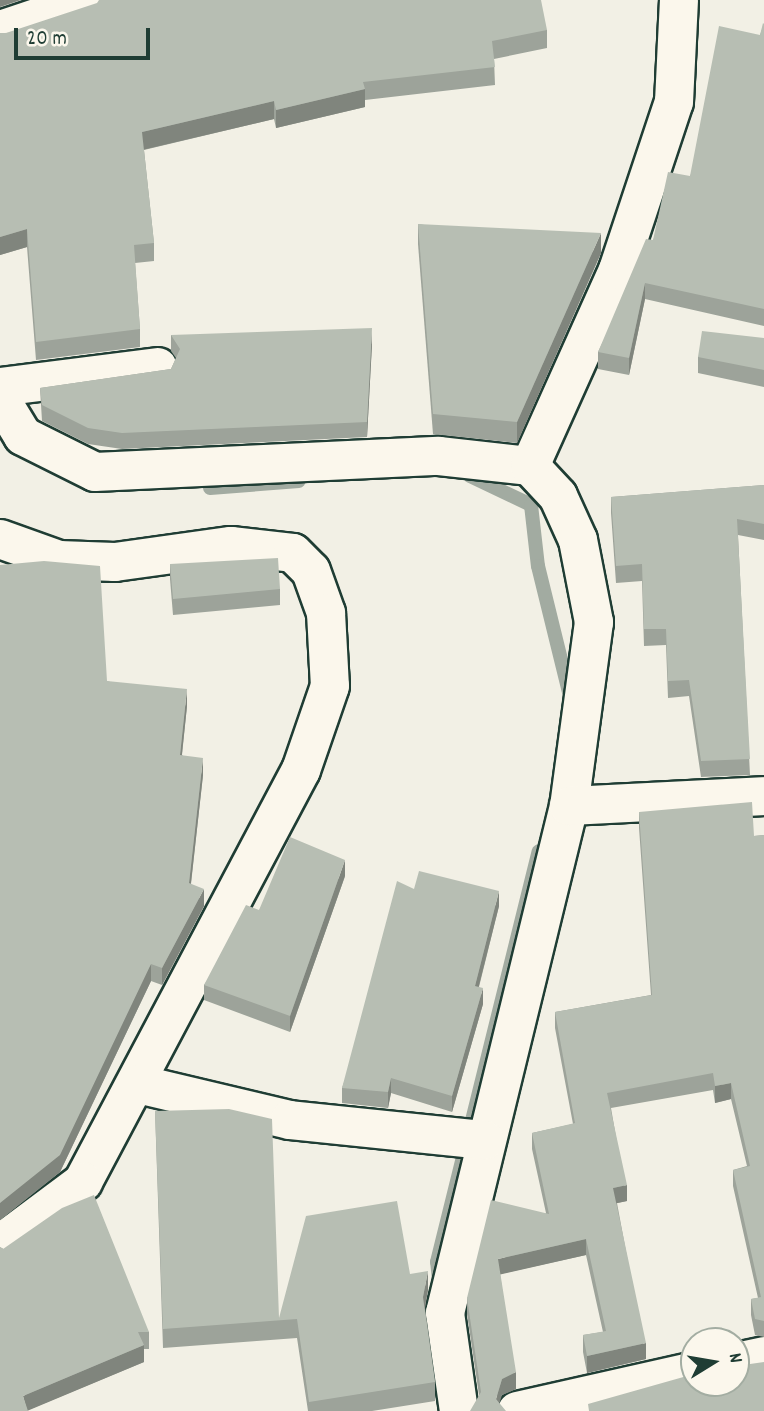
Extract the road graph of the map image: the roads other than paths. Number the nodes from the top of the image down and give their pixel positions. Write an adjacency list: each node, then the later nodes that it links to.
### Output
1 (90, 0): 3 (street)
2 (679, 0): 7 (street)
3 (0, 30)
4 (158, 367): 5 (street)
5 (0, 387)
6 (0, 398): 7 (street)
7 (530, 466): 10 (street)
8 (0, 539): 11 (street)
9 (764, 796): 10 (street)
10 (569, 806): 12 (street)
11 (138, 1084): 12 (street); 13 (street)
12 (485, 1140): 15 (street)
13 (0, 1244)
14 (680, 1374): 16 (street)
15 (459, 1411)
16 (517, 1411)

